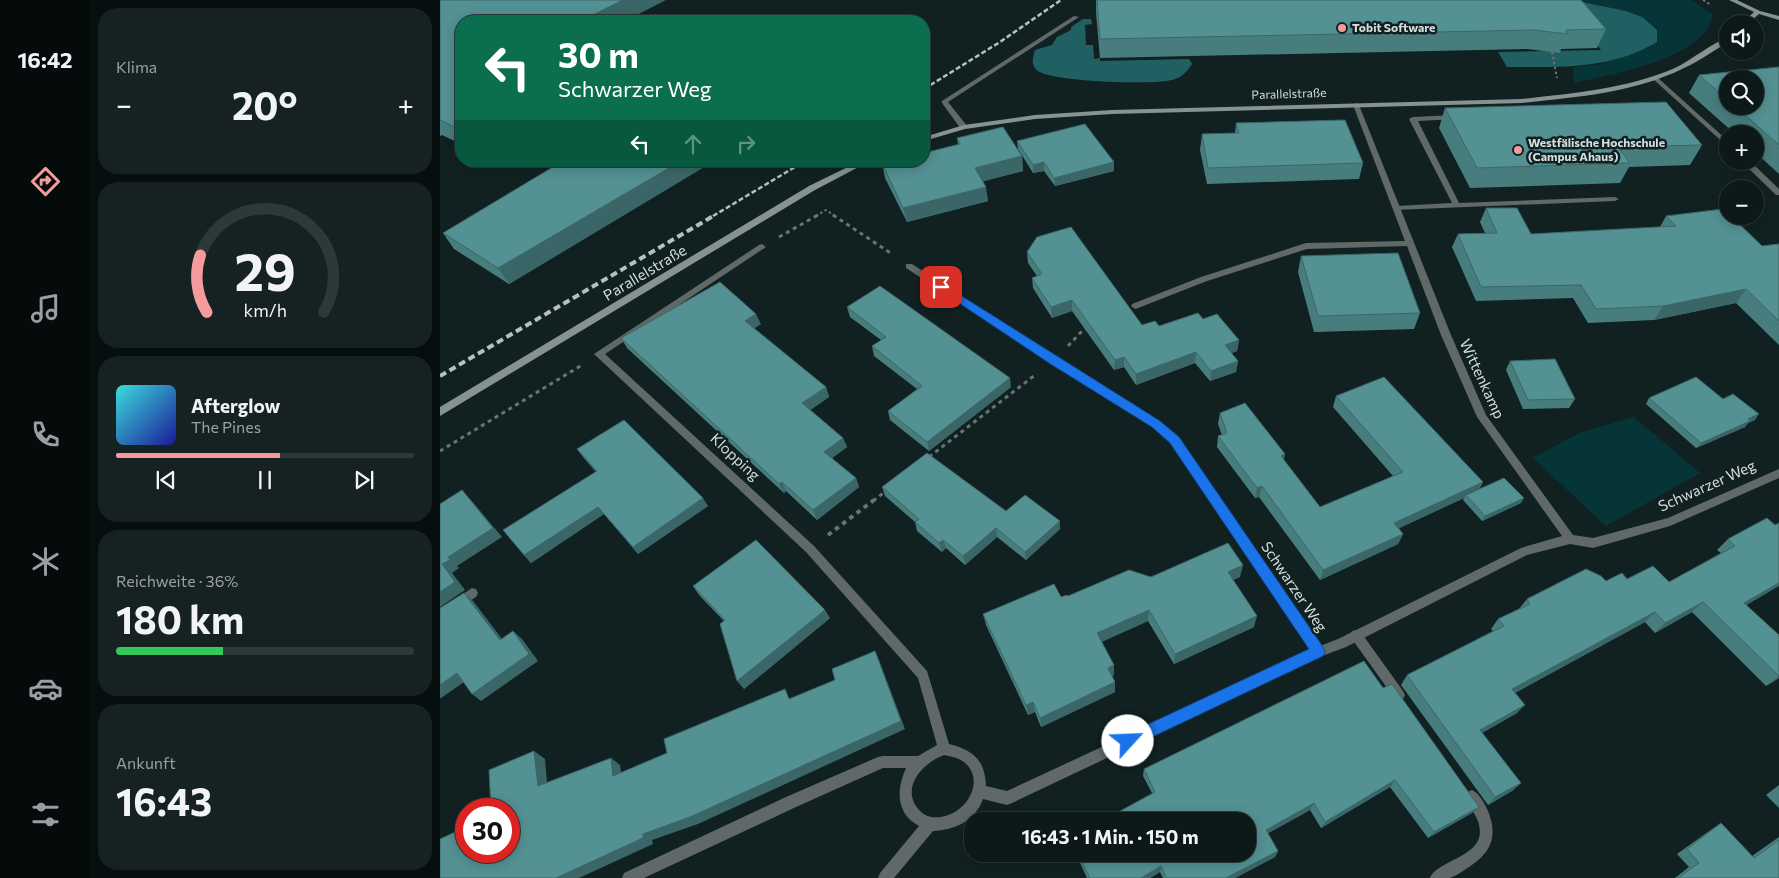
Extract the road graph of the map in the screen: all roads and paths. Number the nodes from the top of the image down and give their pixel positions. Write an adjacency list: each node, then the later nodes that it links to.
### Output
1 (1732, 0): 2 (main road)
2 (1758, 12): 3 (main road); 5 (main road)
3 (1754, 15)
4 (1076, 17): 12 (street)
5 (1779, 18)
6 (1719, 44): 9 (main road, Parallelstraße)
7 (1552, 52): 8 (path)
8 (1555, 67)
9 (1655, 78): 10 (main road, Parallelstraße); 14 (street)
10 (1356, 105): 12 (main road, Parallelstraße); 20 (street, Wittenkamp)
11 (1462, 117): 19 (street)
12 (964, 127): 13 (main road, Parallelstraße)
13 (930, 137)
14 (1719, 137)
15 (854, 167): 28 (main road, Parallelstraße)
16 (1755, 170): 17 (street)
17 (1779, 193)
18 (1615, 199): 19 (street)
19 (1457, 206): 20 (street)
20 (1397, 208): 21 (street, Wittenkamp)
21 (1410, 243): 24 (street); 33 (street, Wittenkamp)
22 (762, 247): 23 (path); 26 (street)
23 (909, 266): 27 (street, Schwarzer Weg)
24 (1135, 306)
25 (1092, 326): 27 (path)
26 (599, 354): 29 (path); 34 (street, Klopping)
27 (1053, 360): 30 (path); 38 (street, Schwarzer Weg)
28 (440, 412)
29 (440, 451)
30 (923, 462)
31 (1779, 472): 33 (street, Schwarzer Weg)
32 (892, 486): 34 (path)
33 (1570, 539): 37 (street, Schwarzer Weg)
34 (810, 549): 40 (street, Klopping)
35 (472, 593): 36 (street)
36 (440, 615)
37 (1356, 636): 38 (street, Schwarzer Weg); 39 (street)
38 (1318, 652): 43 (street)
39 (1408, 707)
40 (944, 749): 41 (street); 43 (street)
41 (918, 762): 44 (street); 45 (street)
42 (1465, 786): 47 (street)
43 (979, 791): 44 (street)
44 (930, 824): 46 (street)
45 (629, 878)
46 (885, 878)
47 (1438, 878)

